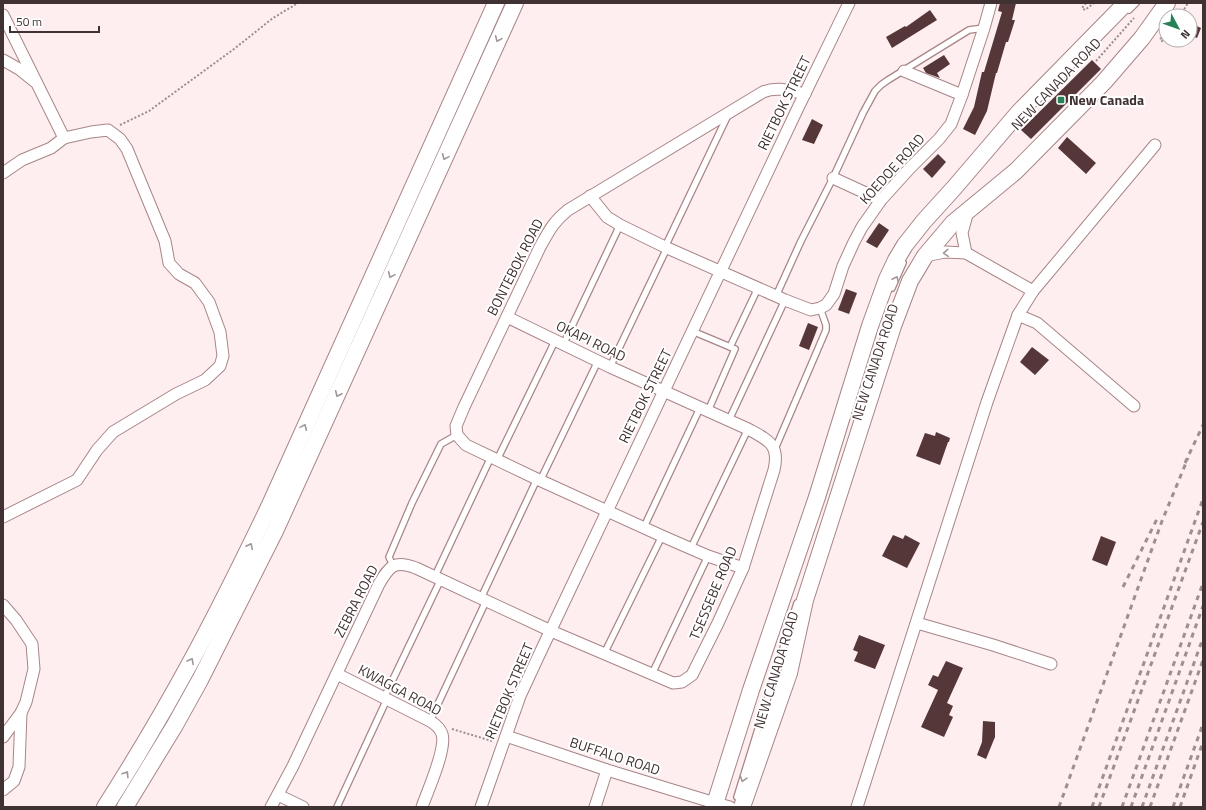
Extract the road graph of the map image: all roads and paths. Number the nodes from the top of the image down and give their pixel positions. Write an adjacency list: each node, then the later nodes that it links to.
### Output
1 (298, 3): 24 (path)
2 (496, 3): 92 (main road, one-way to 2)
3 (515, 3): 93 (main road, one-way to 93)
4 (849, 3): 20 (street, RIETBOK STREET)
5 (991, 3): 13 (street, KOEDOE ROAD)
6 (1086, 3): 7 (path)
7 (1094, 3)
8 (1136, 3): 11 (lane, NEW CANADA ROAD)
9 (1161, 3): 37 (lane, NEW CANADA ROAD)
10 (1167, 3): 31 (main road, NEW CANADA ROAD)
11 (1129, 11): 15 (path); 91 (main road, NEW CANADA ROAD)
12 (3, 15): 19 (street)
13 (984, 28): 17 (lane); 21 (street, KOEDOE ROAD)
14 (3, 60): 19 (street)
15 (1096, 61)
16 (1070, 69): 18 (lane, NEW CANADA ROAD)
17 (904, 71): 21 (street); 28 (lane)
18 (1059, 80)
19 (38, 84): 25 (street)
20 (805, 94): 22 (street, BONTEBOK ROAD); 38 (street, RIETBOK STREET)
21 (962, 95): 30 (street, KOEDOE ROAD)
22 (729, 112): 29 (street, BONTEBOK ROAD); 33 (lane)
23 (1014, 127): 34 (lane, NEW CANADA ROAD)
24 (108, 130): 25 (street); 64 (street)
25 (64, 138): 27 (street)
26 (1155, 145): 42 (street)
27 (3, 173)
28 (833, 178): 30 (street); 44 (lane)
29 (590, 196): 32 (street); 47 (street, BONTEBOK ROAD)
30 (881, 200): 45 (street, KOEDOE ROAD)
31 (968, 211): 35 (street); 37 (main road, NEW CANADA ROAD)
32 (620, 225): 33 (street); 49 (lane)
33 (666, 247): 38 (street); 52 (lane)
34 (909, 250)
35 (966, 253): 37 (street, one-way to 37); 42 (street)
36 (906, 257): 43 (lane, NEW CANADA ROAD, one-way to 36)
37 (920, 258): 91 (main road, NEW CANADA ROAD)
38 (720, 272): 41 (street); 48 (street, RIETBOK STREET)
39 (906, 275): 40 (lane)
40 (903, 280)
41 (758, 288): 44 (street); 50 (lane)
42 (1033, 291): 46 (street)
43 (888, 296)
44 (781, 298): 45 (street); 57 (lane)
45 (820, 308): 60 (lane)
46 (1018, 316): 55 (street); 76 (street)
47 (507, 317): 49 (street, OKAPI ROAD); 59 (street, BONTEBOK ROAD)
48 (692, 331): 50 (lane); 54 (street, RIETBOK STREET)
49 (559, 343): 51 (street, OKAPI ROAD); 61 (lane)
50 (730, 347): 56 (lane)
51 (598, 362): 52 (street, OKAPI ROAD); 62 (lane)
52 (610, 367): 54 (street, OKAPI ROAD)
53 (871, 375): 67 (lane, NEW CANADA ROAD)
54 (664, 392): 56 (street); 63 (street, RIETBOK STREET)
55 (1134, 406)
56 (704, 410): 57 (street); 65 (lane)
57 (729, 420): 58 (street)
58 (748, 429): 60 (street); 68 (lane)
59 (457, 435): 61 (street); 70 (lane)
60 (775, 450): 71 (street, TSESSEBE ROAD)
61 (494, 459): 62 (street); 72 (lane)
62 (539, 480): 63 (street); 73 (lane)
63 (607, 511): 65 (street); 77 (street, RIETBOK STREET)
64 (3, 517)
65 (644, 527): 66 (street)
66 (662, 536): 68 (street); 78 (lane)
67 (817, 541)
68 (691, 548): 69 (street)
69 (708, 556): 71 (street); 81 (lane)
70 (393, 566): 72 (street, ZEBRA ROAD); 80 (street, ZEBRA ROAD)
71 (743, 568): 81 (street, TSESSEBE ROAD)
72 (438, 578): 73 (street, ZEBRA ROAD); 82 (lane)
73 (484, 599): 77 (street, ZEBRA ROAD); 84 (lane)
74 (798, 599): 91 (lane, NEW CANADA ROAD, one-way to 91)
75 (3, 605): 83 (street)
76 (917, 623): 79 (street); 100 (street)
77 (551, 631): 78 (street, TSESSEBE ROAD); 87 (street, RIETBOK STREET)
78 (604, 654): 81 (street, TSESSEBE ROAD)
79 (1051, 664)
80 (337, 674): 82 (street, KWAGGA ROAD); 90 (street, ZEBRA ROAD)
81 (652, 674)
82 (385, 698): 84 (street, KWAGGA ROAD); 96 (lane)
83 (21, 712): 86 (street); 89 (street)
84 (430, 720): 85 (street, KWAGGA ROAD)
85 (439, 728): 87 (path); 97 (street, KWAGGA ROAD)
86 (3, 737)
87 (504, 740): 88 (street, BUFFALO ROAD); 98 (street, RIETBOK STREET)
88 (608, 770): 91 (street, BUFFALO ROAD); 99 (street)
89 (3, 790)
90 (278, 796): 94 (street, ZEBRA ROAD); 95 (street)
91 (725, 804)
92 (105, 807)
93 (125, 807)
94 (271, 807)
95 (303, 807)
96 (336, 807)
97 (422, 807)
98 (481, 807)
99 (595, 807)
100 (857, 807)

